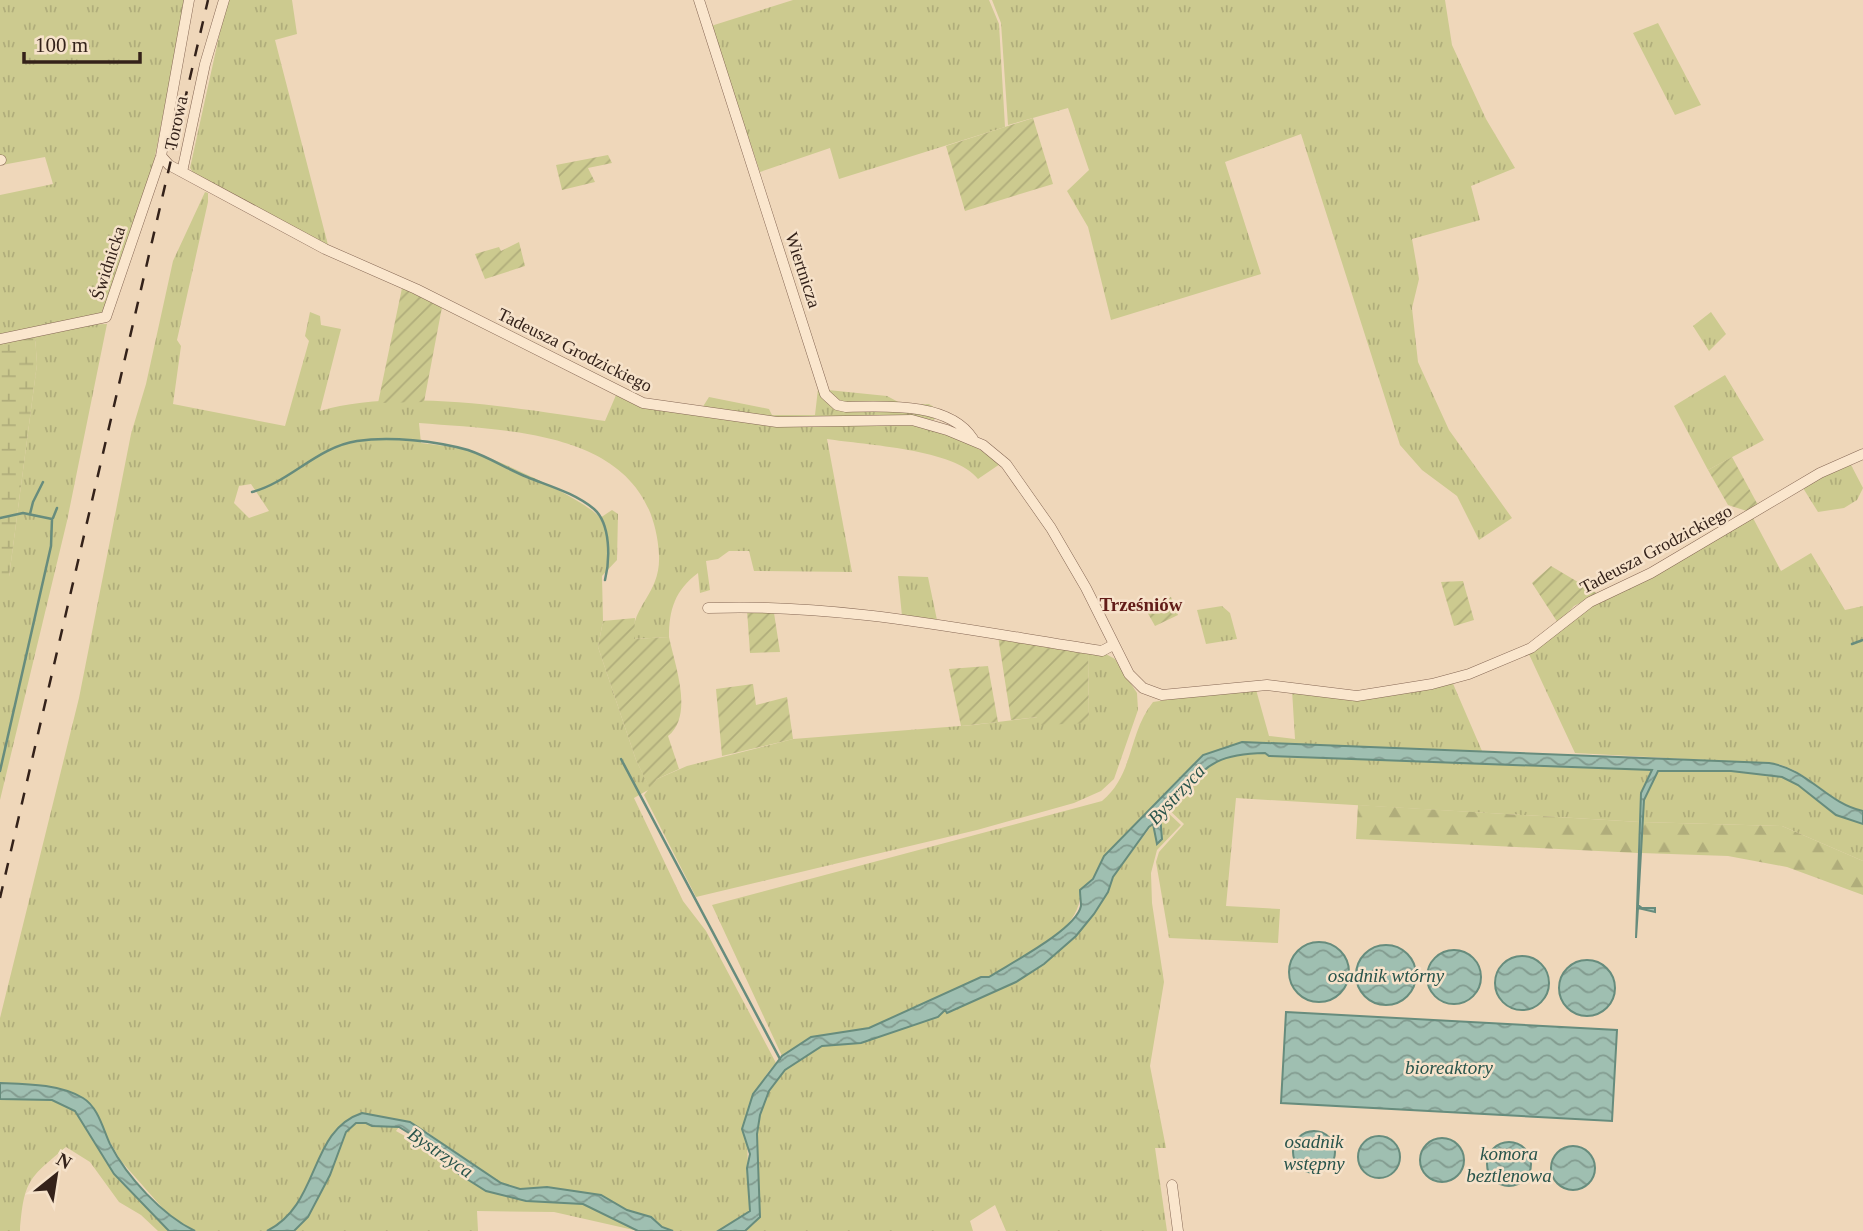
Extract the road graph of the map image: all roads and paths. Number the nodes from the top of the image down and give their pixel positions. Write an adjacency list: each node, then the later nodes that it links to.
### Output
1 (189, 0): 4 (street, Torowa)
2 (224, 0): 5 (street, Torowa)
3 (699, 0): 7 (street, Wiertnicza)
4 (160, 156): 5 (street, Tadeusza Grodzickiego); 6 (street, Świdnicka)
5 (182, 172): 7 (street, Tadeusza Grodzickiego)
6 (0, 340)
7 (973, 441): 10 (street, Tadeusza Grodzickiego)
8 (1863, 454): 10 (street, Tadeusza Grodzickiego)
9 (708, 608): 10 (street)
10 (1114, 645)
11 (1172, 1185): 12 (street)
12 (1178, 1231)

